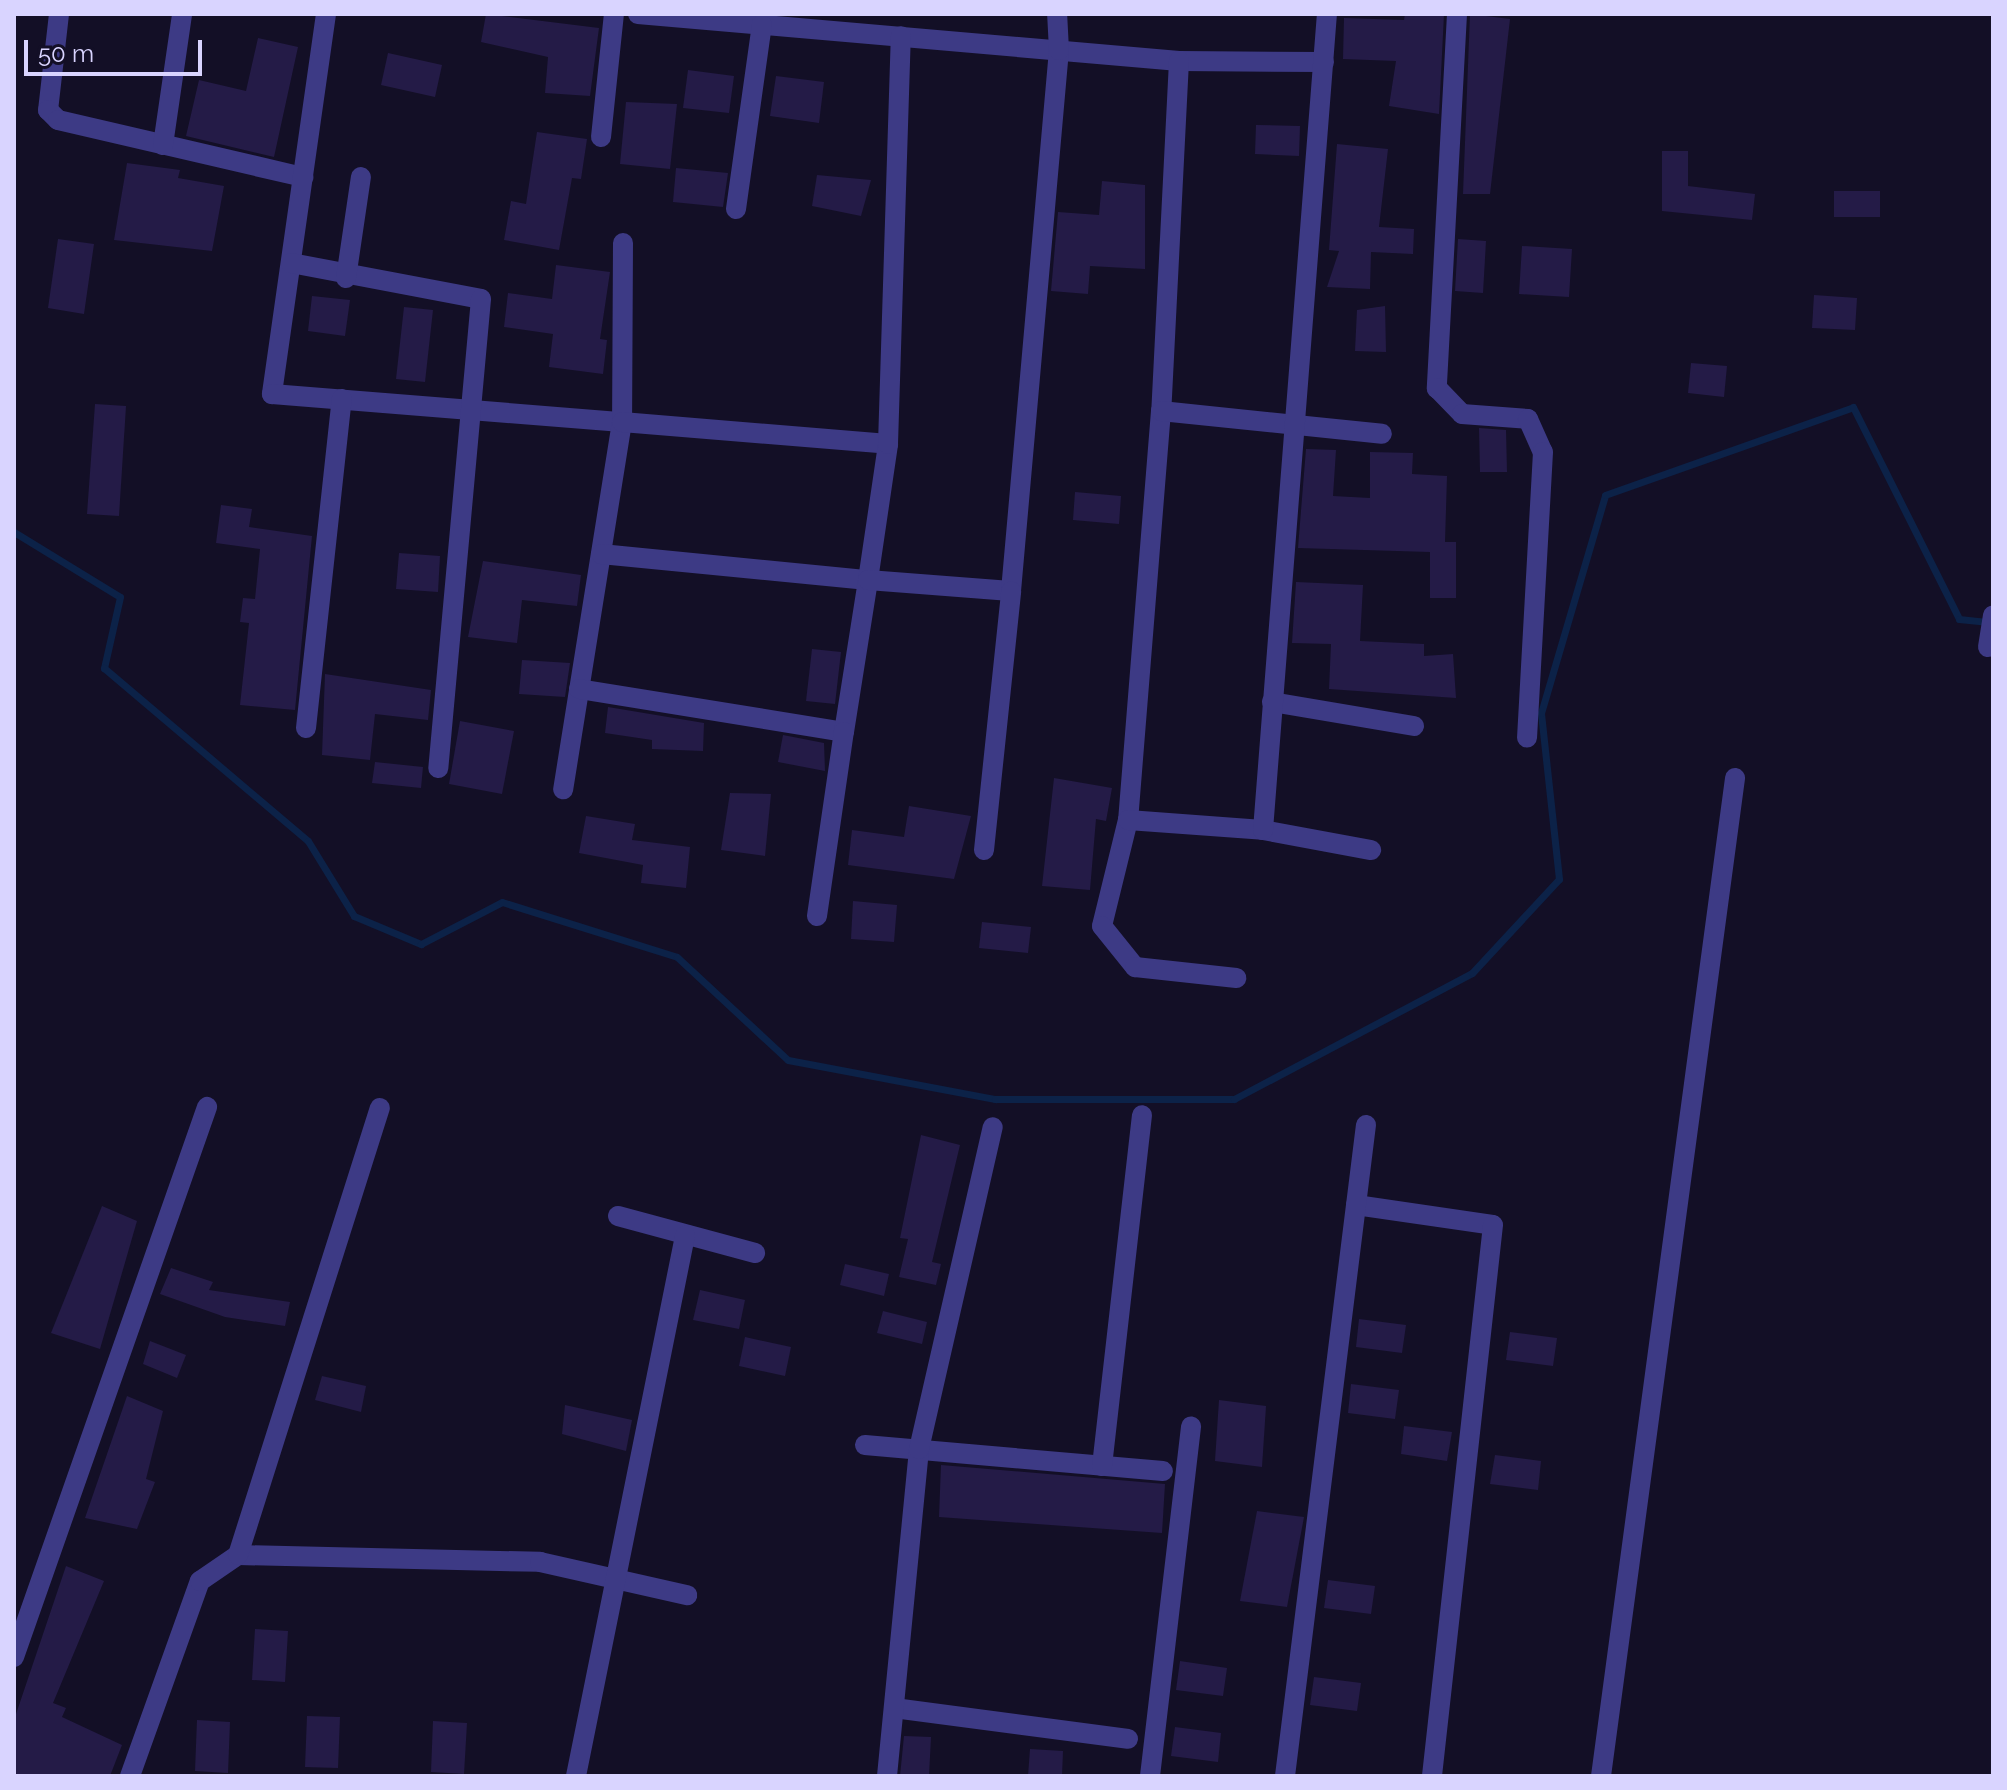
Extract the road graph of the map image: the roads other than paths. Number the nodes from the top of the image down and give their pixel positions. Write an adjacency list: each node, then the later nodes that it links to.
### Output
1 (59, 14): 15 (street)
2 (182, 14): 15 (street)
3 (326, 14): 16 (street)
4 (614, 14): 14 (street)
5 (638, 14): 9 (street)
6 (1057, 14): 11 (street)
7 (1327, 14): 13 (street)
8 (1457, 14): 39 (street)
9 (762, 25): 10 (street); 18 (street)
10 (901, 36): 11 (street); 28 (street)
11 (1059, 50): 12 (street); 31 (street)
12 (1179, 61): 13 (street); 24 (street)
13 (1324, 62): 26 (street)
14 (601, 137)
15 (163, 145): 16 (street)
16 (303, 177): 20 (street)
17 (361, 177): 21 (street)
18 (736, 209)
19 (623, 243): 25 (street)
20 (291, 263): 21 (street); 22 (street)
21 (346, 278): 23 (street)
22 (342, 399): 23 (street); 37 (street)
23 (474, 409): 25 (street); 40 (street)
24 (1161, 411): 26 (street); 43 (street)
25 (622, 422): 28 (street); 29 (street)
26 (1297, 426): 27 (street); 35 (street)
27 (1382, 434)
28 (888, 444): 30 (street)
29 (601, 554): 30 (street); 34 (street)
30 (868, 580): 31 (street); 38 (street)
31 (1011, 591): 45 (street)
32 (1993, 615): 33 (street)
33 (1988, 647)
34 (579, 689): 38 (street); 42 (street)
35 (1272, 702): 36 (street); 44 (street)
36 (1414, 726)
37 (306, 728)
38 (844, 732): 47 (street)
39 (1527, 738)
40 (438, 768)
41 (1735, 778): 75 (street)
42 (563, 789)
43 (1128, 820): 44 (street); 48 (street)
44 (1263, 830): 46 (street)
45 (984, 850)
46 (1371, 850)
47 (817, 916)
48 (1236, 978)
49 (207, 1107): 66 (street)
50 (380, 1108): 63 (street)
51 (1142, 1115): 61 (street)
52 (1366, 1125): 54 (street)
53 (993, 1127): 60 (street)
54 (1356, 1205): 73 (street); 74 (street)
55 (618, 1216): 56 (street)
56 (685, 1236): 57 (street); 64 (street)
57 (755, 1253)
58 (1191, 1426): 72 (street)
59 (865, 1445): 60 (street)
60 (919, 1449): 61 (street); 67 (street)
61 (1102, 1466): 62 (street)
62 (1163, 1471)
63 (238, 1555): 64 (street); 69 (street)
64 (616, 1579): 65 (street); 70 (street)
65 (687, 1595)
66 (14, 1657)
67 (894, 1708): 68 (street); 71 (street)
68 (1128, 1739)
69 (130, 1776)
70 (576, 1776)
71 (887, 1776)
72 (1150, 1776)
73 (1285, 1776)
74 (1432, 1776)
75 (1601, 1776)

